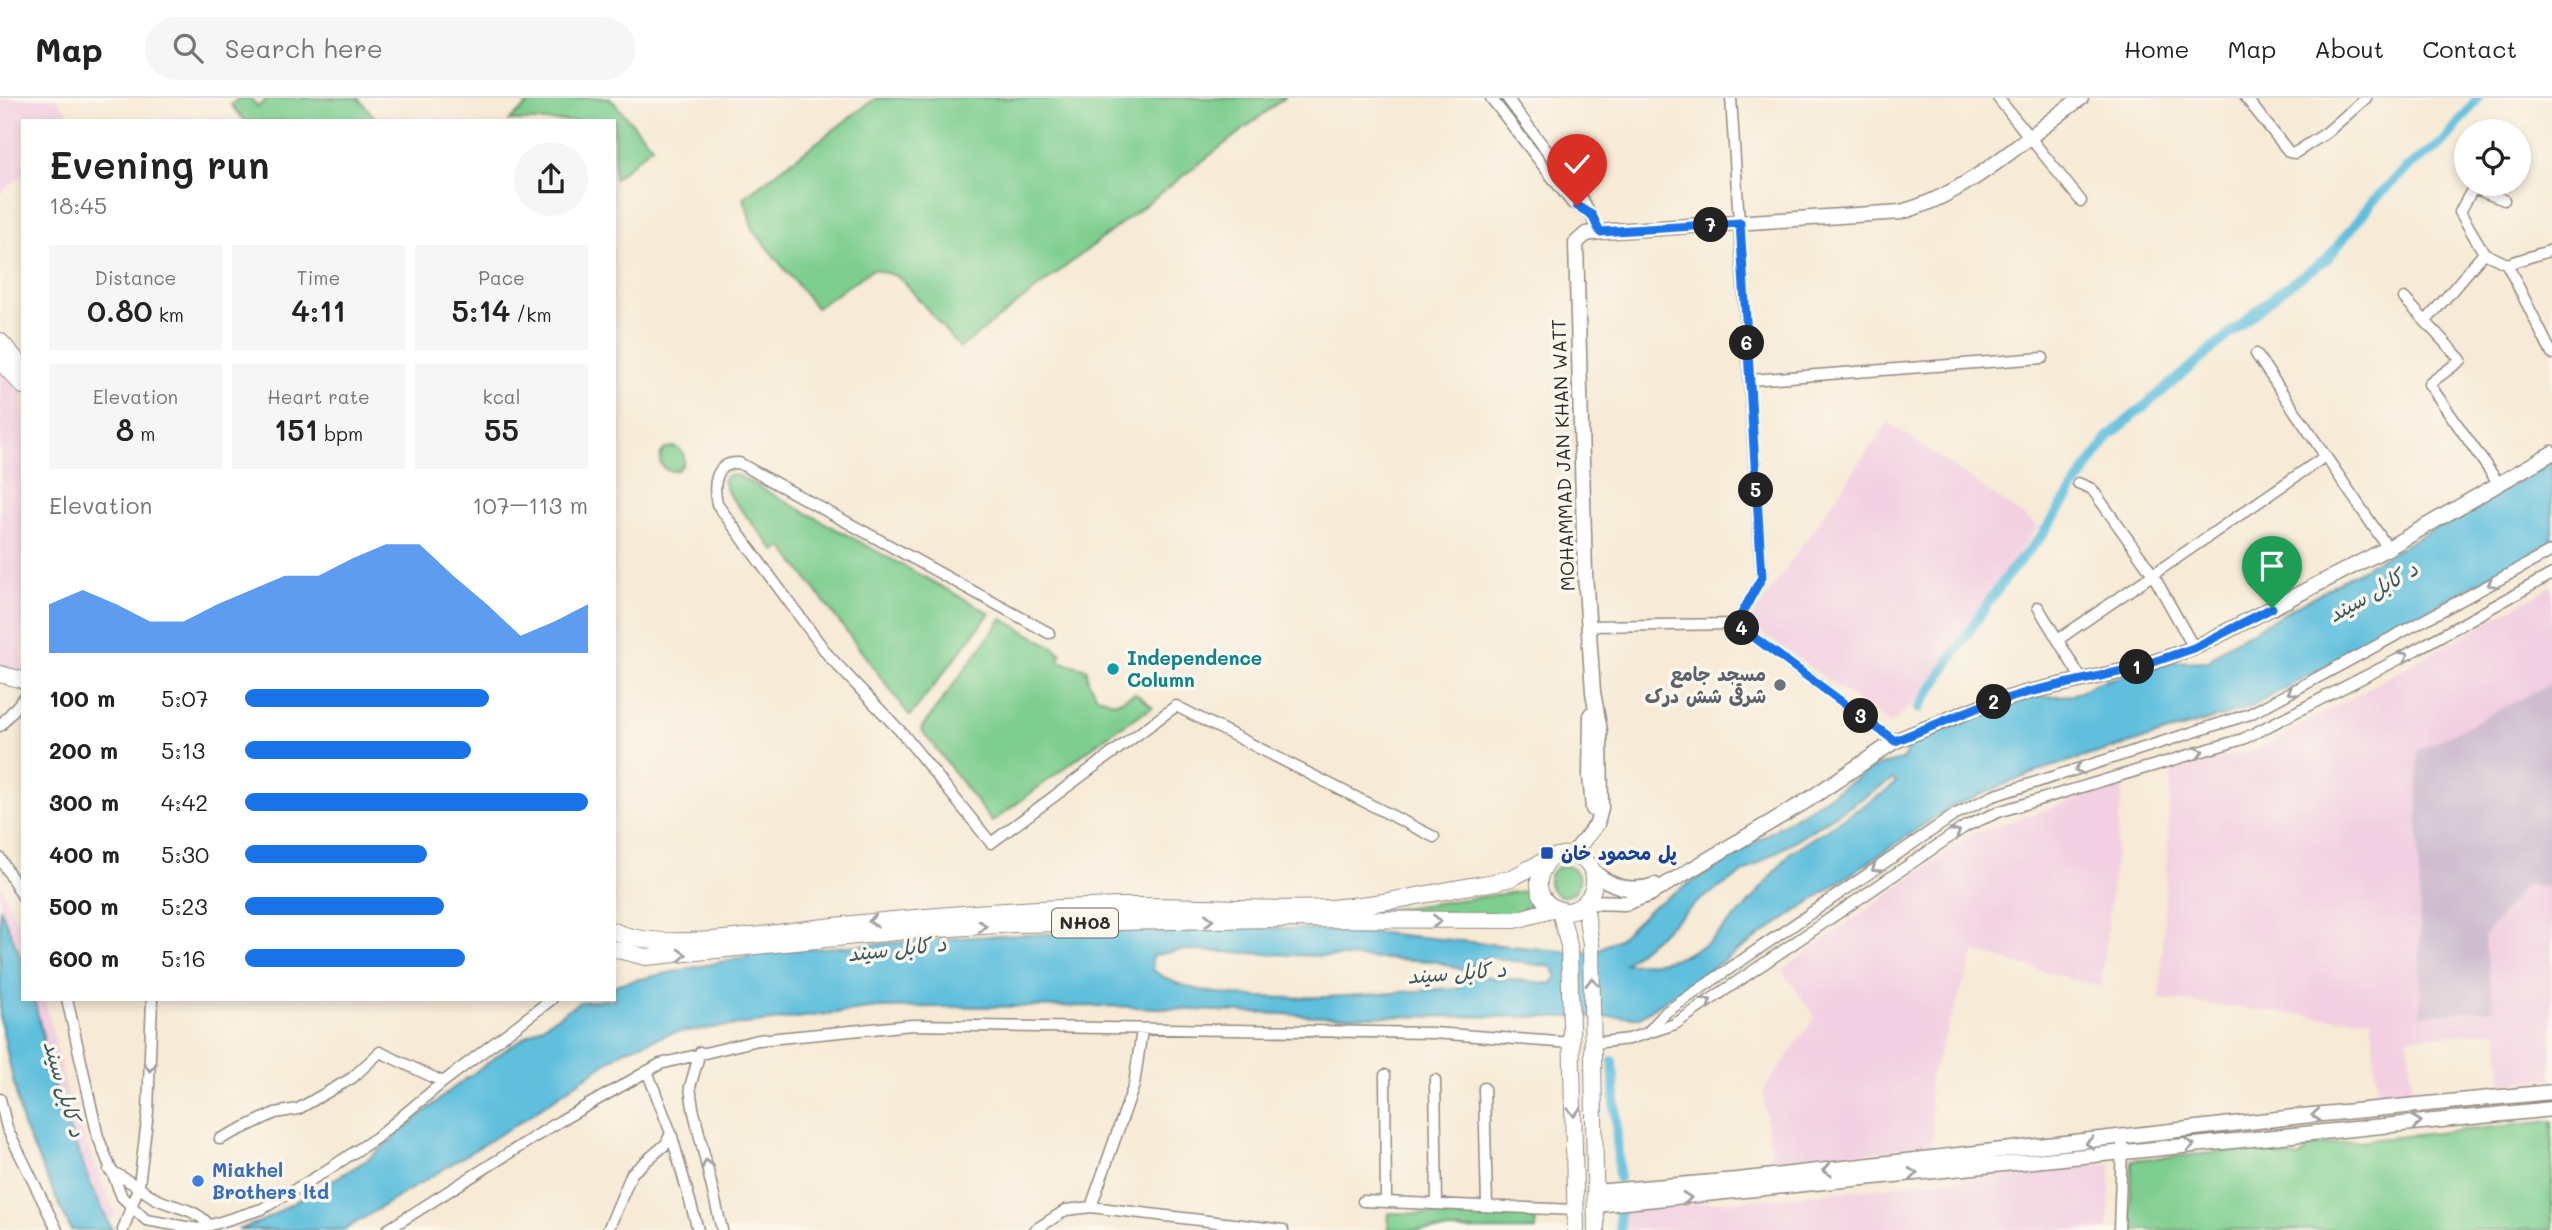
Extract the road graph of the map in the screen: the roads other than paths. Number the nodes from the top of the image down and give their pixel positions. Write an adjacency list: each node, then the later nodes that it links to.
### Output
1 (1492, 98): 11 (street)
2 (1507, 98): 11 (street)
3 (1731, 98): 12 (street)
4 (1998, 98): 8 (street)
5 (2081, 98): 8 (main road)
6 (2246, 98): 7 (street)
7 (2366, 98)
8 (2029, 135): 10 (street); 12 (main road)
9 (2504, 200): 15 (street)
10 (2081, 201)
11 (1592, 215): 13 (street)
12 (1740, 223): 13 (main road); 25 (street)
13 (1600, 232): 37 (main road, MOHAMMAD JAN KHAN WATT)
14 (2552, 250): 16 (street)
15 (2484, 253): 16 (street); 18 (street)
16 (2507, 264): 21 (street)
17 (2404, 298): 18 (street)
18 (2427, 320): 30 (street)
19 (0, 341): 24 (highway)
20 (2256, 354): 28 (street)
21 (2552, 354)
22 (2043, 358): 25 (street)
23 (0, 361): 26 (highway)
24 (21, 365)
25 (1750, 380): 36 (street)
26 (21, 384)
27 (2552, 453): 30 (main road)
28 (2324, 457): 31 (street); 33 (street)
29 (2078, 483): 33 (street)
30 (2499, 484): 31 (main road)
31 (2388, 548): 40 (main road)
32 (2552, 551): 47 (street, one-way to 47)
33 (2152, 573): 39 (street); 40 (street)
34 (2552, 574): 49 (street, one-way to 34)
35 (2038, 607): 39 (street)
36 (1736, 624): 37 (street); 46 (street)
37 (1588, 626): 50 (main road, MOHAMMAD JAN KHAN WATT)
38 (1049, 633): 48 (street)
39 (2059, 639): 43 (street)
40 (2194, 648): 43 (main road)
41 (0, 674): 42 (highway)
42 (21, 679)
43 (2082, 680): 46 (main road)
44 (21, 701): 45 (street)
45 (0, 726)
46 (1895, 741): 54 (main road)
47 (1923, 835): 49 (street); 64 (street, one-way to 64)
48 (1433, 837)
49 (1932, 848): 64 (street, one-way to 49)
50 (1567, 855): 52 (highway, NH08); 53 (highway)
51 (0, 858): 55 (street)
52 (1547, 862): 57 (highway); 58 (highway, NH08, one-way to 58)
53 (1592, 870): 54 (main road); 56 (highway)
54 (1670, 880): 56 (main road)
55 (21, 894)
56 (1586, 904): 57 (highway, NH08); 66 (highway, one-way to 56)
57 (1558, 910): 59 (highway, NH08, one-way to 57); 65 (highway)
58 (616, 932)
59 (616, 949)
60 (66, 1001): 79 (street)
61 (152, 1001): 80 (street, one-way to 80)
62 (549, 1001): 71 (street)
63 (1142, 1030): 65 (street); 67 (street); 86 (street)
64 (1647, 1033): 66 (street)
65 (1572, 1043): 88 (highway, one-way to 88)
66 (1594, 1043): 81 (highway)
67 (700, 1052): 68 (street); 97 (street, one-way to 67)
68 (647, 1071): 76 (street); 94 (street)
69 (1385, 1075): 83 (street)
70 (1436, 1080): 84 (street)
71 (443, 1082): 77 (street); 90 (street)
72 (1485, 1088): 85 (street)
73 (2552, 1093): 78 (main road, one-way to 78)
74 (0, 1099): 92 (street)
75 (2552, 1109): 78 (main road, one-way to 75)
76 (671, 1133): 95 (street); 96 (street)
77 (220, 1139)
78 (2122, 1146): 81 (main road); 102 (street)
79 (109, 1170): 80 (street); 87 (street)
80 (139, 1185): 87 (street); 90 (street)
81 (1595, 1199): 101 (highway)
82 (1363, 1201): 83 (street)
83 (1386, 1202): 84 (street)
84 (1437, 1204): 85 (street)
85 (1487, 1206): 88 (street)
86 (1091, 1207): 89 (street); 91 (street)
87 (131, 1208): 90 (street); 93 (street)
88 (1576, 1210): 100 (highway)
89 (1195, 1217): 98 (street); 99 (street)
90 (208, 1224)
91 (1040, 1229)
92 (57, 1230)
93 (123, 1230)
94 (387, 1230)
95 (608, 1230)
96 (698, 1230)
97 (722, 1230)
98 (1195, 1230)
99 (1283, 1230)
100 (1576, 1230)
101 (1597, 1230)
102 (2119, 1230)

